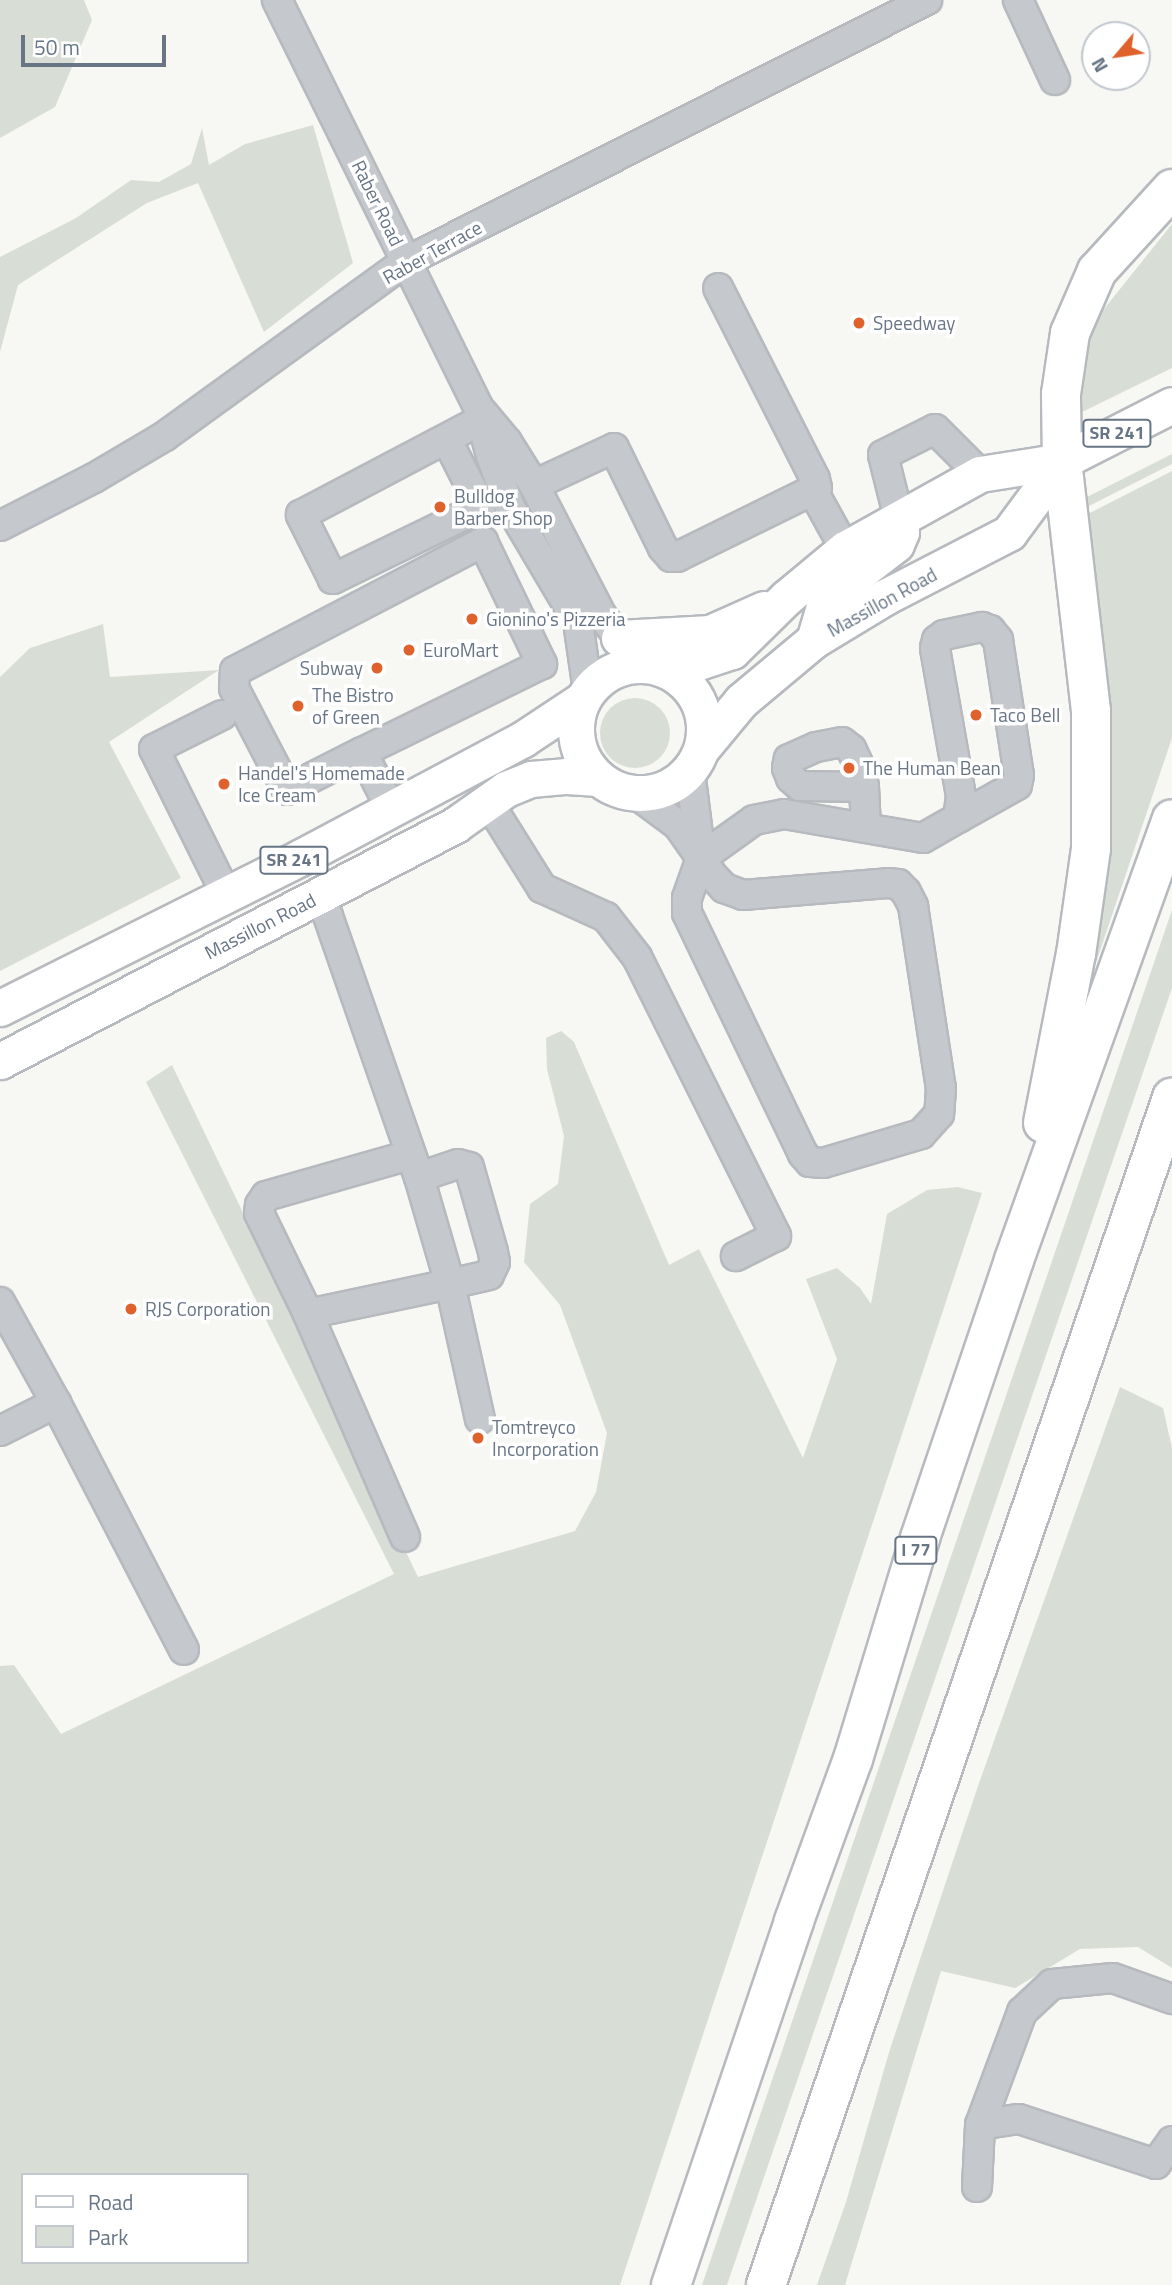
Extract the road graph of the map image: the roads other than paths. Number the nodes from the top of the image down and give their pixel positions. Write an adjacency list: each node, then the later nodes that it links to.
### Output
1 (277, 0): 6 (street, Raber Road)
2 (927, 0): 6 (street, Raber Terrace)
3 (1018, 0): 4 (street)
4 (1055, 80)
5 (1172, 189): 11 (highway)
6 (407, 261): 9 (street, Raber Road); 17 (street, Raber Terrace)
7 (718, 288): 14 (street)
8 (1172, 405): 11 (main road, Massillon Road / SR 241)
9 (480, 414): 10 (street); 13 (street, Raber Road); 16 (street, Raber Road)
10 (447, 440): 10 (street)
11 (1062, 461): 12 (main road, Massillon Road / SR 241); 22 (main road, Massillon Road); 46 (highway)
12 (980, 474): 15 (main road, Massillon Road / SR 241); 15 (street)
13 (534, 485): 14 (street); 21 (street, Raber Road)
14 (813, 491): 19 (street)
15 (899, 519): 19 (main road, Massillon Road / SR 241); 22 (main road)
16 (519, 522): 18 (street); 24 (street, Raber Road)
17 (0, 526)
18 (483, 542): 26 (street); 26 (street)
19 (845, 549): 20 (main road, Massillon Road / SR 241)
20 (786, 598): 21 (main road); 23 (main road, Massillon Road / SR 241)
21 (620, 638): 23 (street, Raber Road)
22 (814, 640): 27 (main road, Massillon Road)
23 (649, 665): 24 (main road); 27 (main road)
24 (585, 696): 28 (main road); 32 (main road, SR 241)
25 (222, 715): 37 (street)
26 (362, 752): 32 (street)
27 (696, 760): 30 (main road); 36 (street)
28 (598, 778): 30 (main road); 31 (main road, Massillon Road)
29 (864, 787): 35 (street)
30 (636, 794): 36 (street)
31 (488, 802): 38 (main road, Massillon Road); 45 (street)
32 (391, 809): 37 (main road, SR 241)
33 (958, 818): 33 (street); 35 (street)
34 (1172, 819): 46 (highway, I 77)
35 (866, 828): 36 (street)
36 (701, 858): 36 (street)
37 (226, 894): 39 (main road, SR 241)
38 (318, 896): 40 (main road, Massillon Road); 43 (street)
39 (0, 1008)
40 (0, 1061)
41 (1172, 1098): 44 (highway)
42 (1172, 1148): 44 (highway)
43 (415, 1166): 47 (street); 47 (street); 48 (street)
44 (1132, 1214): 60 (highway)
45 (736, 1256)
46 (1014, 1260): 59 (highway, I 77)
47 (450, 1284): 48 (street); 51 (street)
48 (309, 1314): 53 (street)
49 (4, 1320): 50 (street)
50 (56, 1403): 52 (street); 54 (street)
51 (480, 1419)
52 (0, 1430)
53 (405, 1537)
54 (184, 1650)
55 (1172, 1999): 56 (street)
56 (980, 2125): 57 (street); 58 (street)
57 (1172, 2141)
58 (977, 2187)
59 (671, 2285)
60 (766, 2285)

